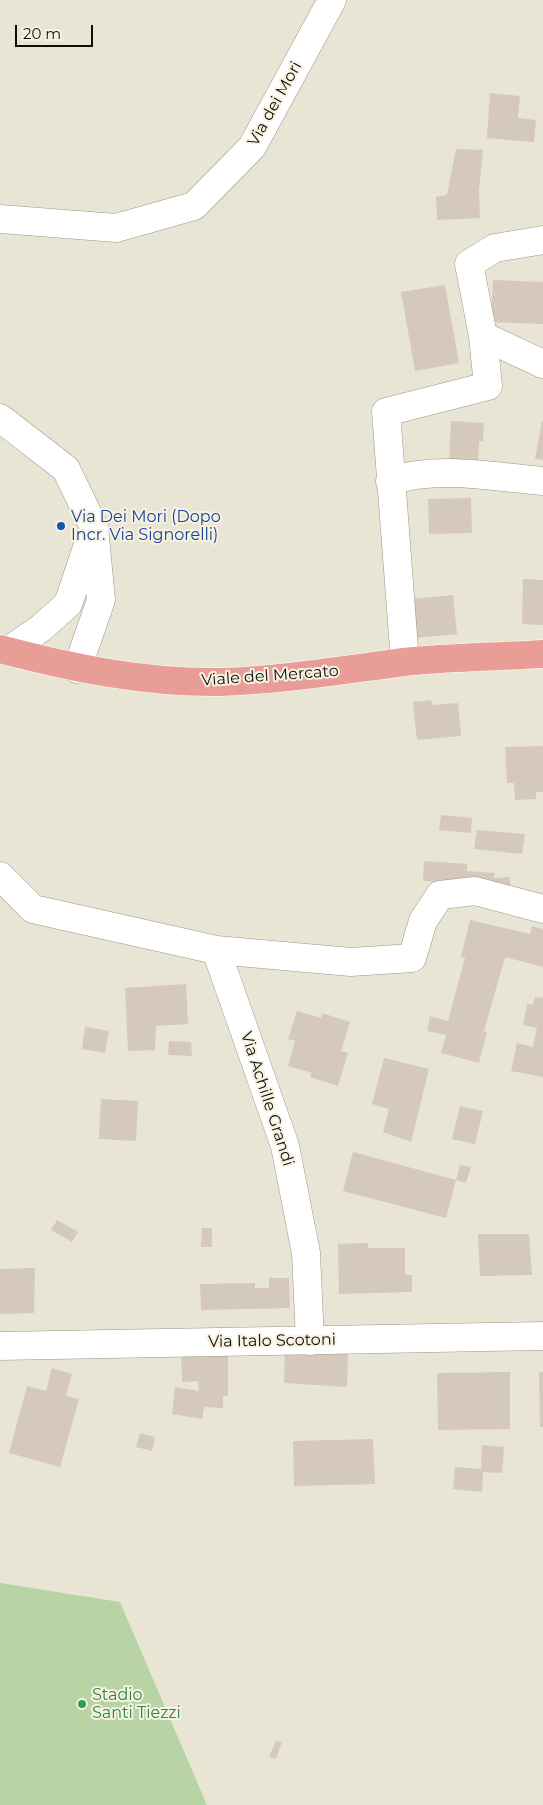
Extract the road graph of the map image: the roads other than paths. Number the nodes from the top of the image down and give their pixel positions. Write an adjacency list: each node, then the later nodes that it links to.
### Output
1 (332, 0): 2 (street, Via dei Mori)
2 (0, 219)
3 (543, 240): 4 (street)
4 (483, 336): 5 (street); 7 (street)
5 (543, 364)
6 (0, 418): 9 (street)
7 (390, 480): 8 (street); 12 (street)
8 (543, 482)
9 (94, 527): 10 (street); 13 (street)
10 (4, 650): 13 (main road, Viale del Mercato)
11 (543, 654): 12 (main road, Viale del Mercato)
12 (405, 662): 13 (main road, Viale del Mercato)
13 (77, 669)
14 (0, 876): 16 (street)
15 (543, 909): 16 (street)
16 (216, 950): 18 (street, Via Achille Grandi)
17 (543, 1336): 18 (street, Via Italo Scotoni)
18 (310, 1341): 19 (street, Via Italo Scotoni)
19 (0, 1346)

